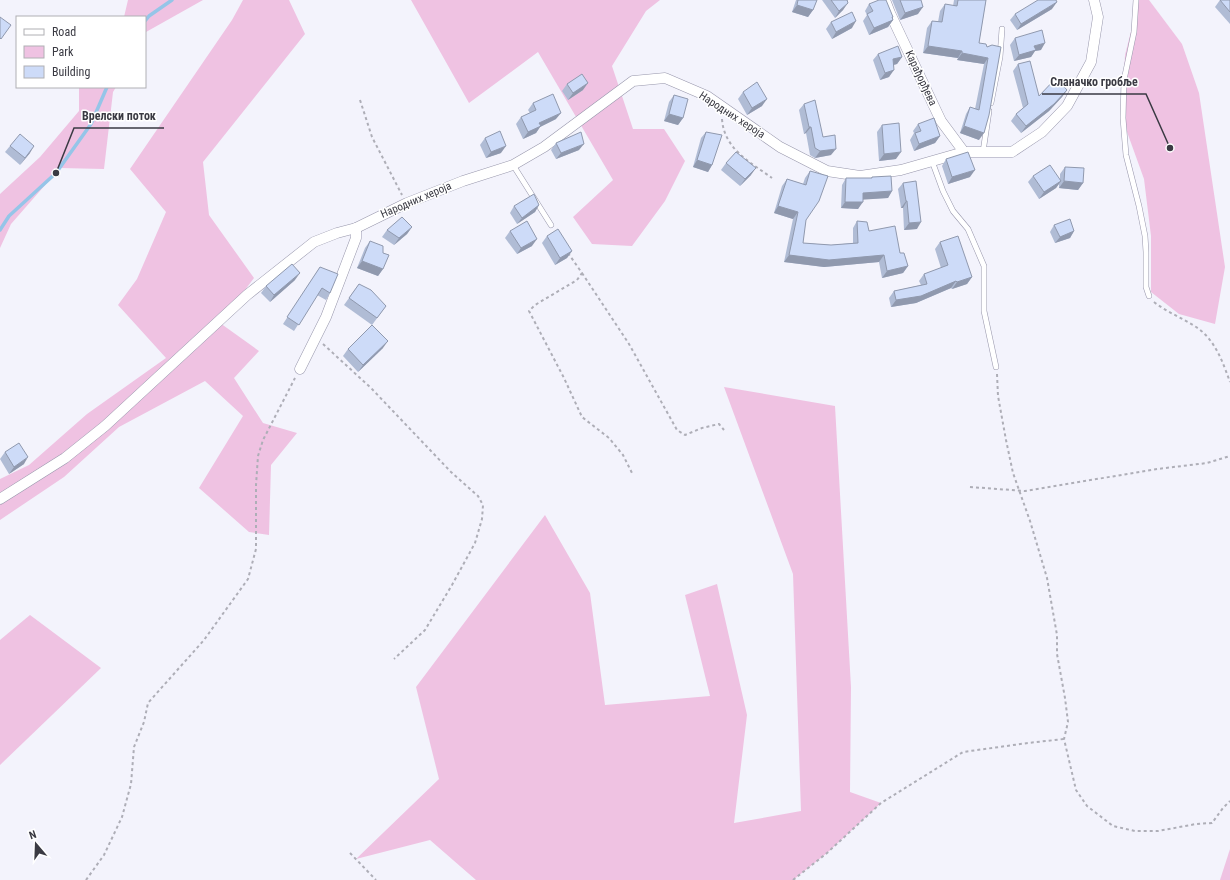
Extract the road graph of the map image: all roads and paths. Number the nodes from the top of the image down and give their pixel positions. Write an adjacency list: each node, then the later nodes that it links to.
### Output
1 (885, 0): 7 (street, Карађорђева)
2 (1094, 0): 8 (street, Народних хероја)
3 (1136, 0): 17 (lane)
4 (1002, 29): 8 (lane)
5 (360, 100): 12 (path)
6 (721, 106): 9 (street, Народних хероја); 10 (street, Народних хероја); 11 (path)
7 (964, 152): 8 (street, Народних хероја); 9 (street, Народних хероја)
8 (983, 152)
9 (932, 161): 19 (lane)
10 (513, 166): 12 (street, Народних хероја); 13 (lane)
11 (772, 178)
12 (407, 203): 14 (street, Народних хероја)
13 (551, 225)
14 (356, 228): 18 (street); 27 (street, Народних хероја)
15 (566, 249): 16 (path)
16 (582, 273): 22 (path); 24 (path)
17 (1149, 296): 21 (path)
18 (316, 337): 20 (street); 28 (path)
19 (996, 367): 26 (path)
20 (300, 369): 32 (path)
21 (1230, 382)
22 (724, 430)
23 (1230, 456): 26 (path)
24 (633, 475)
25 (970, 487): 26 (path)
26 (1018, 490): 29 (path)
27 (0, 499)
28 (394, 659)
29 (1064, 739): 30 (path); 34 (path)
30 (1230, 801)
31 (350, 853): 33 (path)
32 (86, 880)
33 (376, 880)
34 (793, 880)

